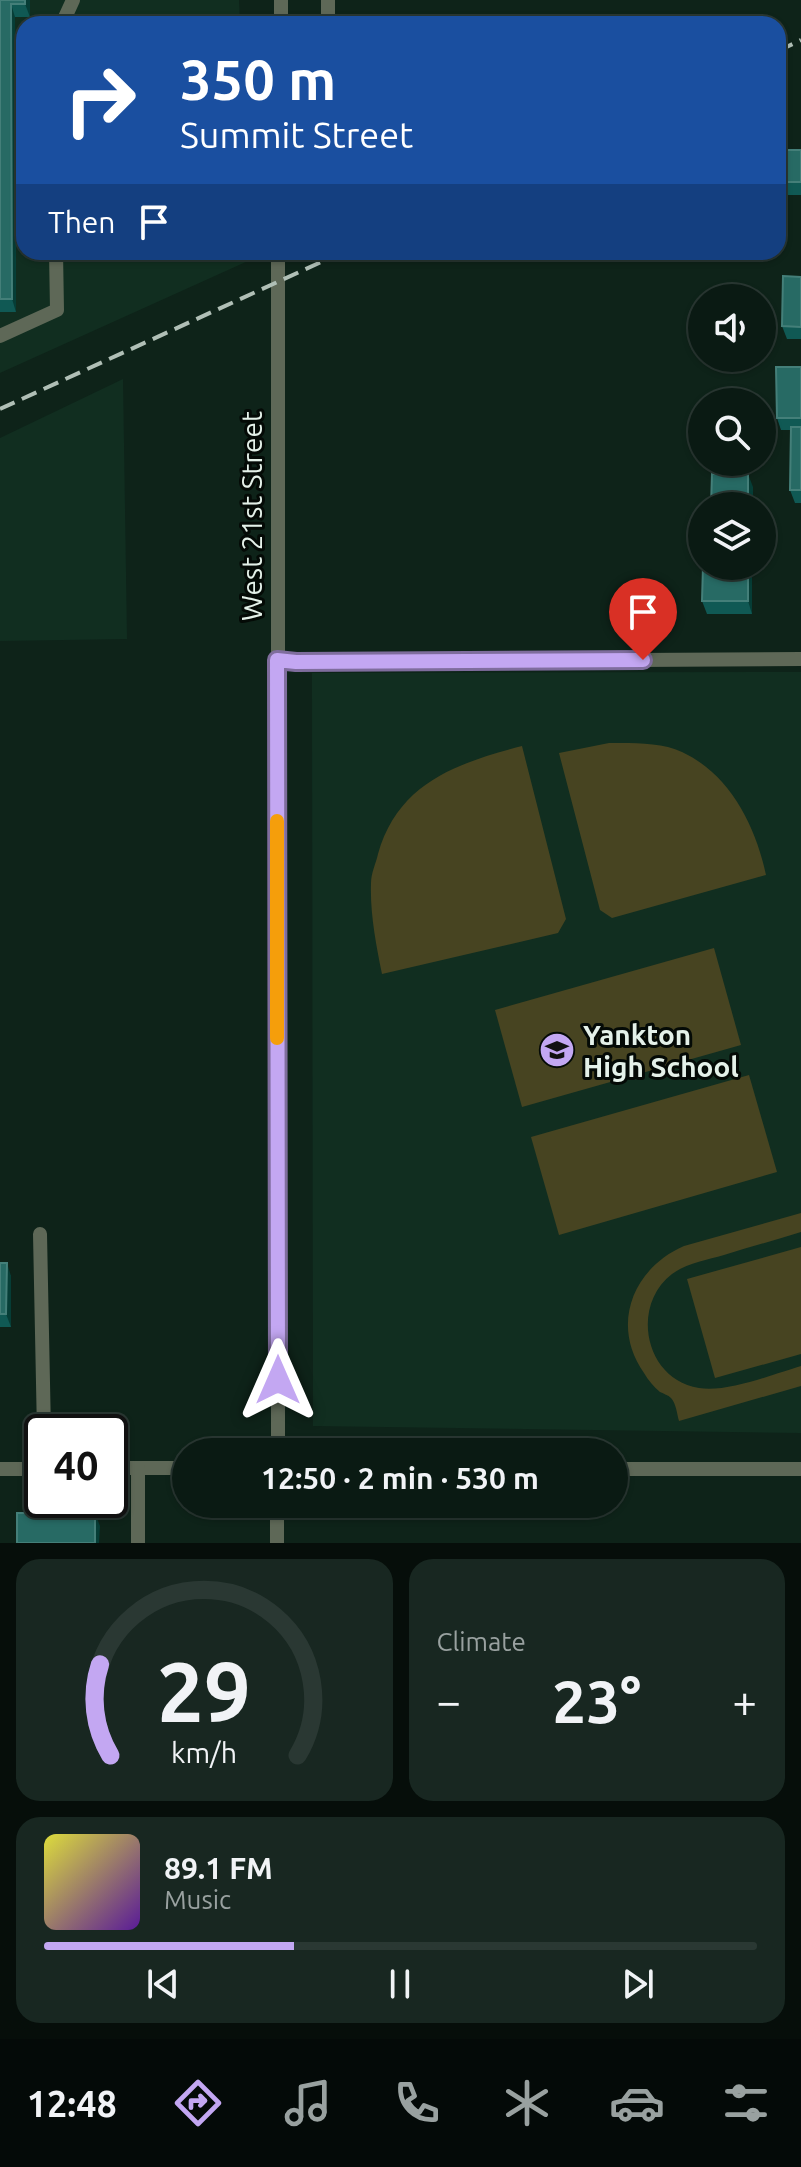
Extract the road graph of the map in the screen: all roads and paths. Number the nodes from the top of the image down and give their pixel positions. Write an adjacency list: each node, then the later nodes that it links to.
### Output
1 (56, 260): 3 (street)
2 (278, 260): 5 (street, West 21st Street)
3 (0, 336)
4 (801, 659): 5 (street)
5 (277, 660): 8 (street, West 21st Street)
6 (40, 1234): 7 (street)
7 (44, 1414)
8 (278, 1438)
9 (128, 1468): 10 (street)
10 (138, 1468): 11 (street); 17 (street)
11 (172, 1468)
12 (0, 1469): 13 (street)
13 (24, 1469)
14 (628, 1469): 15 (street)
15 (801, 1469)
16 (277, 1518): 18 (street)
17 (138, 1543)
18 (277, 1543)

